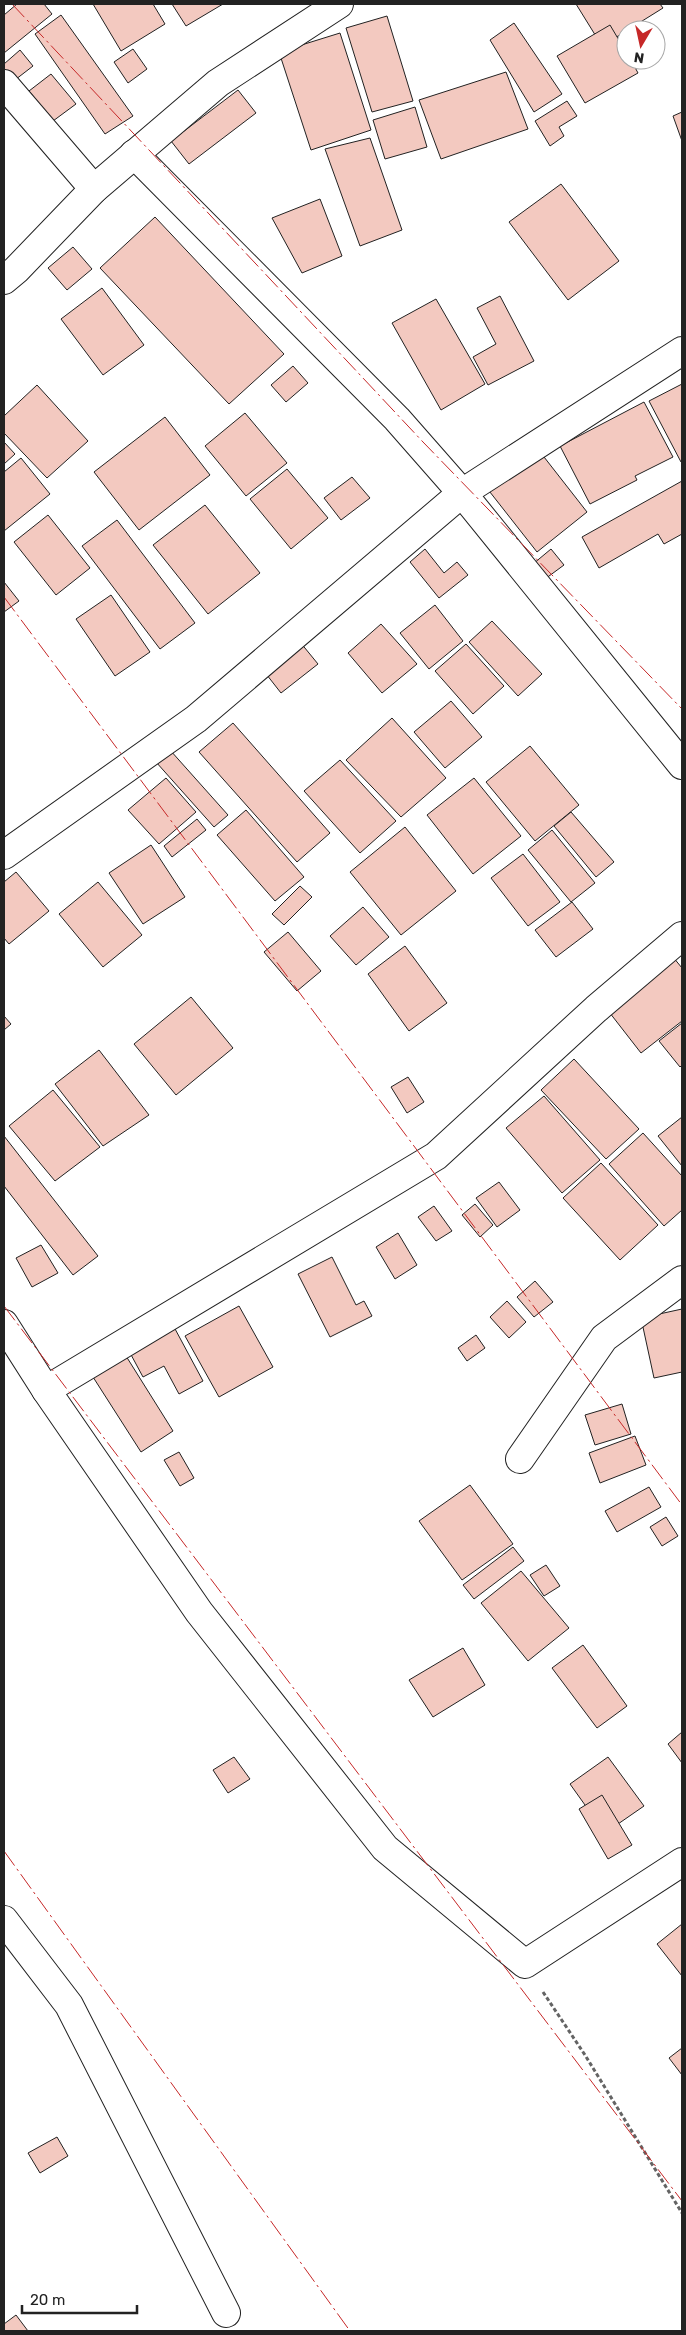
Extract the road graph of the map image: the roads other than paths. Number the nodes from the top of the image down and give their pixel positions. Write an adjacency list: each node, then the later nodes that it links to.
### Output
1 (339, 4): 3 (street)
2 (4, 84): 4 (street)
3 (134, 154): 4 (street); 7 (street)
4 (94, 189): 5 (street)
5 (4, 280)
6 (682, 351): 7 (street)
7 (462, 493): 8 (street); 9 (street)
8 (682, 765)
9 (4, 855)
10 (682, 936): 13 (street)
11 (682, 1280): 14 (street)
12 (4, 1324): 13 (street)
13 (46, 1390): 15 (street)
14 (520, 1459)
15 (682, 1862)
16 (4, 1920): 17 (street)
17 (226, 2313)

